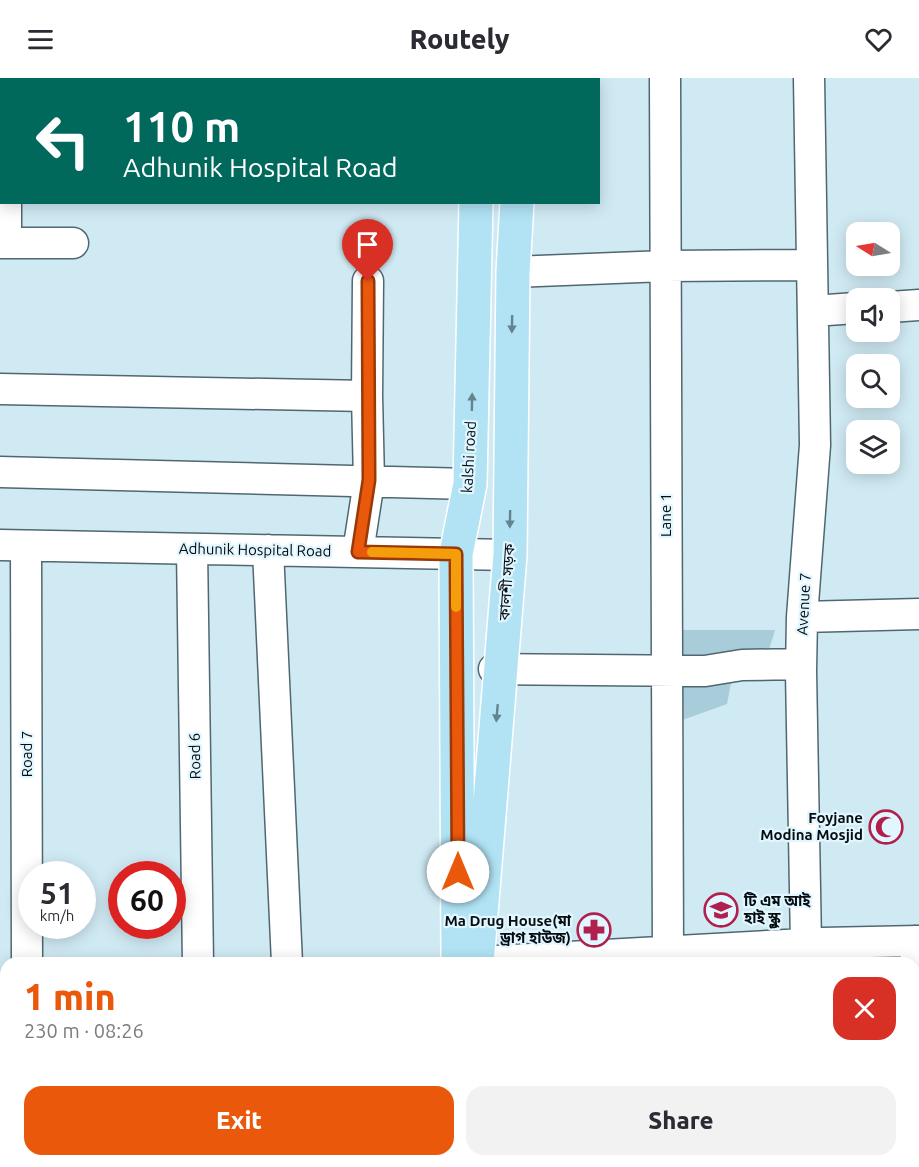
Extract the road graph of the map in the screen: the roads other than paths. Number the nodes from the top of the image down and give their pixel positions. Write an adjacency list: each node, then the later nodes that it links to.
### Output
1 (665, 78): 9 (street, Lane 1)
2 (809, 78): 8 (street, Avenue 7)
3 (6, 204): 6 (street)
4 (476, 204): 20 (main road, kalshi road, one-way to 4)
5 (517, 204): 10 (main road, কালশী সড়ক)
6 (3, 243): 7 (street)
7 (73, 243)
8 (812, 265): 9 (street); 15 (street, Avenue 7)
9 (665, 266): 10 (street); 31 (street, Lane 1)
10 (513, 272): 26 (main road, কালশী সড়ক, one-way to 26)
11 (368, 281): 17 (street)
12 (919, 305): 13 (street)
13 (900, 306)
14 (846, 309): 15 (street)
15 (813, 311): 28 (street, Avenue 7)
16 (0, 389): 17 (street)
17 (367, 396): 19 (street)
18 (0, 472): 19 (street)
19 (369, 480): 20 (street); 24 (street)
20 (470, 484): 25 (main road, kalshi road)
21 (13, 545): 22 (street, Adhunik Hospital Road); 36 (street, Road 7)
22 (192, 549): 23 (street, Adhunik Hospital Road); 37 (street, Road 6)
23 (268, 550): 24 (street, Adhunik Hospital Road); 38 (street)
24 (358, 552): 25 (street, Adhunik Hospital Road)
25 (456, 554): 26 (street, Adhunik Hospital Road); 40 (main road, kalshi road)
26 (510, 555): 39 (main road, কালশী সড়ক, one-way to 39)
27 (919, 614): 28 (street)
28 (802, 617): 29 (street, Avenue 7)
29 (801, 664): 31 (street); 33 (street, Avenue 7)
30 (494, 669): 31 (street)
31 (666, 670): 34 (street, Lane 1)
32 (917, 941): 33 (street); 42 (street)
33 (806, 945): 35 (street)
34 (668, 952): 35 (street); 41 (street)
35 (776, 955)
36 (27, 957)
37 (198, 957)
38 (287, 957)
39 (471, 957)
40 (471, 957)
41 (640, 957)
42 (917, 957)

